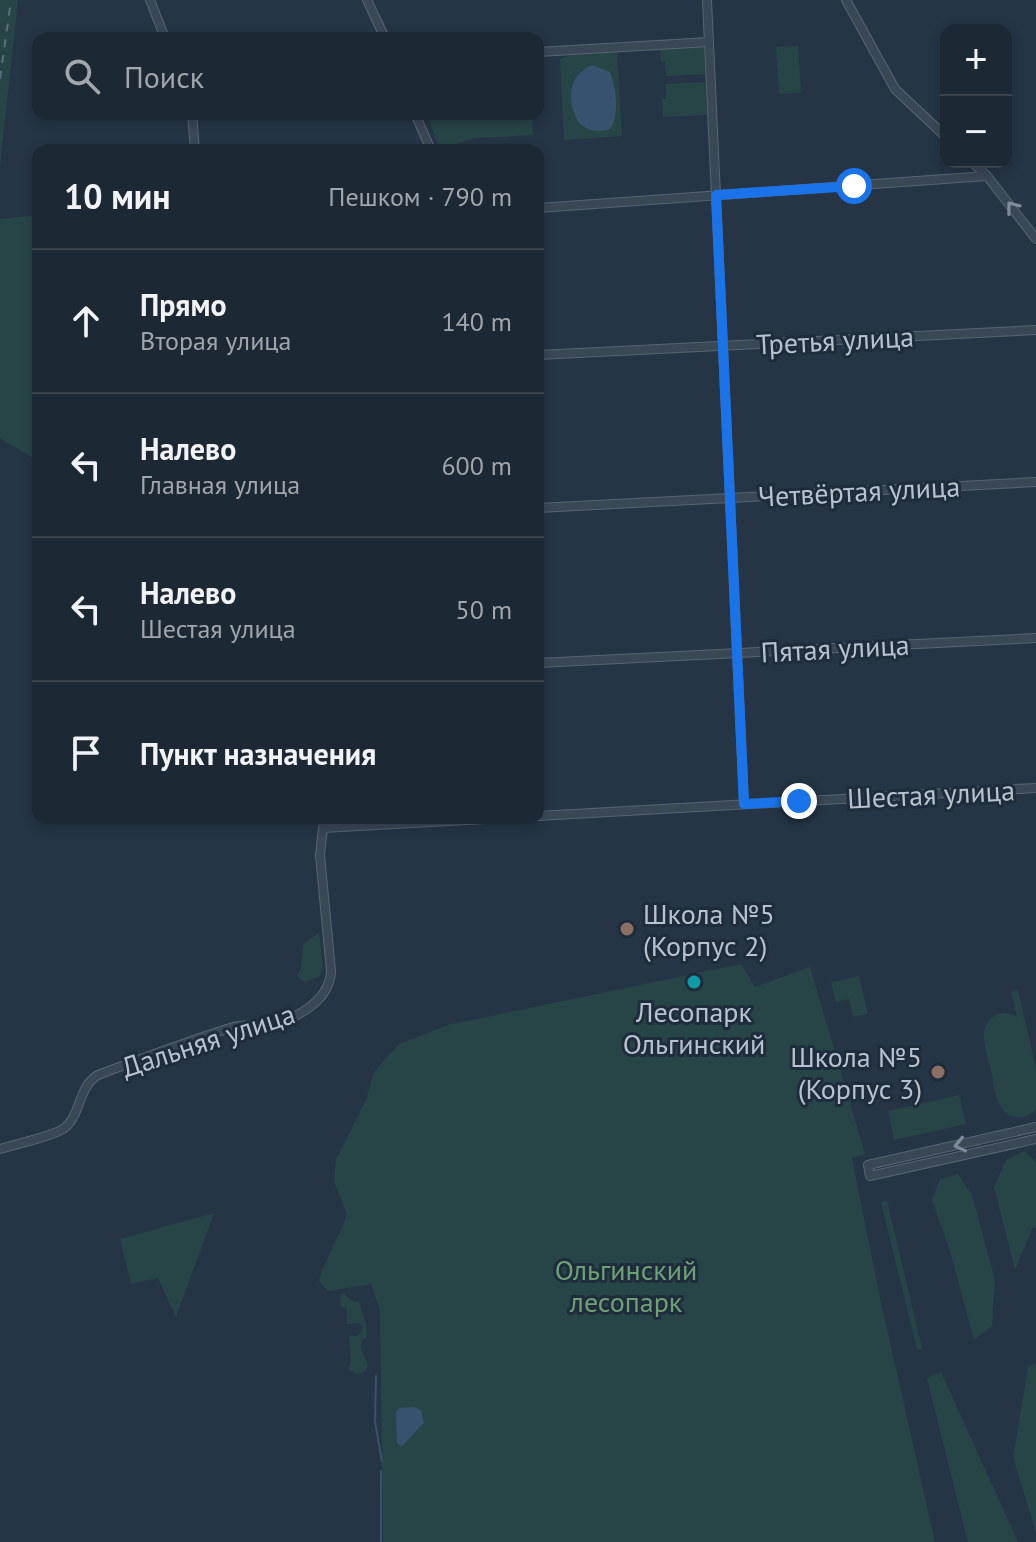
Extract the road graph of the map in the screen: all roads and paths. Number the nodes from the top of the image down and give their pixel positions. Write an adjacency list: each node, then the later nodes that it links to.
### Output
1 (150, 0): 5 (street)
2 (367, 0): 6 (street)
3 (707, 0): 7 (street)
4 (846, 0): 11 (street)
5 (163, 32)
6 (382, 32)
7 (709, 42): 8 (street); 16 (street)
8 (544, 52)
9 (192, 120): 12 (street)
10 (417, 120): 13 (street)
11 (940, 131)
12 (194, 144)
13 (428, 144)
14 (978, 168): 15 (street)
15 (987, 176): 16 (street); 18 (street, one-way to 15)
16 (716, 195): 17 (street); 20 (street)
17 (544, 208)
18 (1036, 239)
19 (1036, 330): 20 (street, Третья улица)
20 (723, 346): 21 (street, Третья улица); 23 (street)
21 (544, 355)
22 (1036, 482): 23 (street, Четвёртая улица)
23 (730, 498): 24 (street, Четвёртая улица); 26 (street)
24 (544, 508)
25 (1036, 638): 26 (street, Пятая улица)
26 (737, 653): 27 (street, Пятая улица); 29 (street)
27 (544, 663)
28 (1036, 788): 29 (street, Шестая улица)
29 (744, 804): 30 (street, Шестая улица)
30 (544, 816)
31 (321, 824): 33 (street)
32 (395, 824): 33 (street)
33 (323, 828): 36 (street, Дальняя улица)
34 (1036, 1127): 35 (street, one-way to 35)
35 (1036, 1139)
36 (0, 1149)

